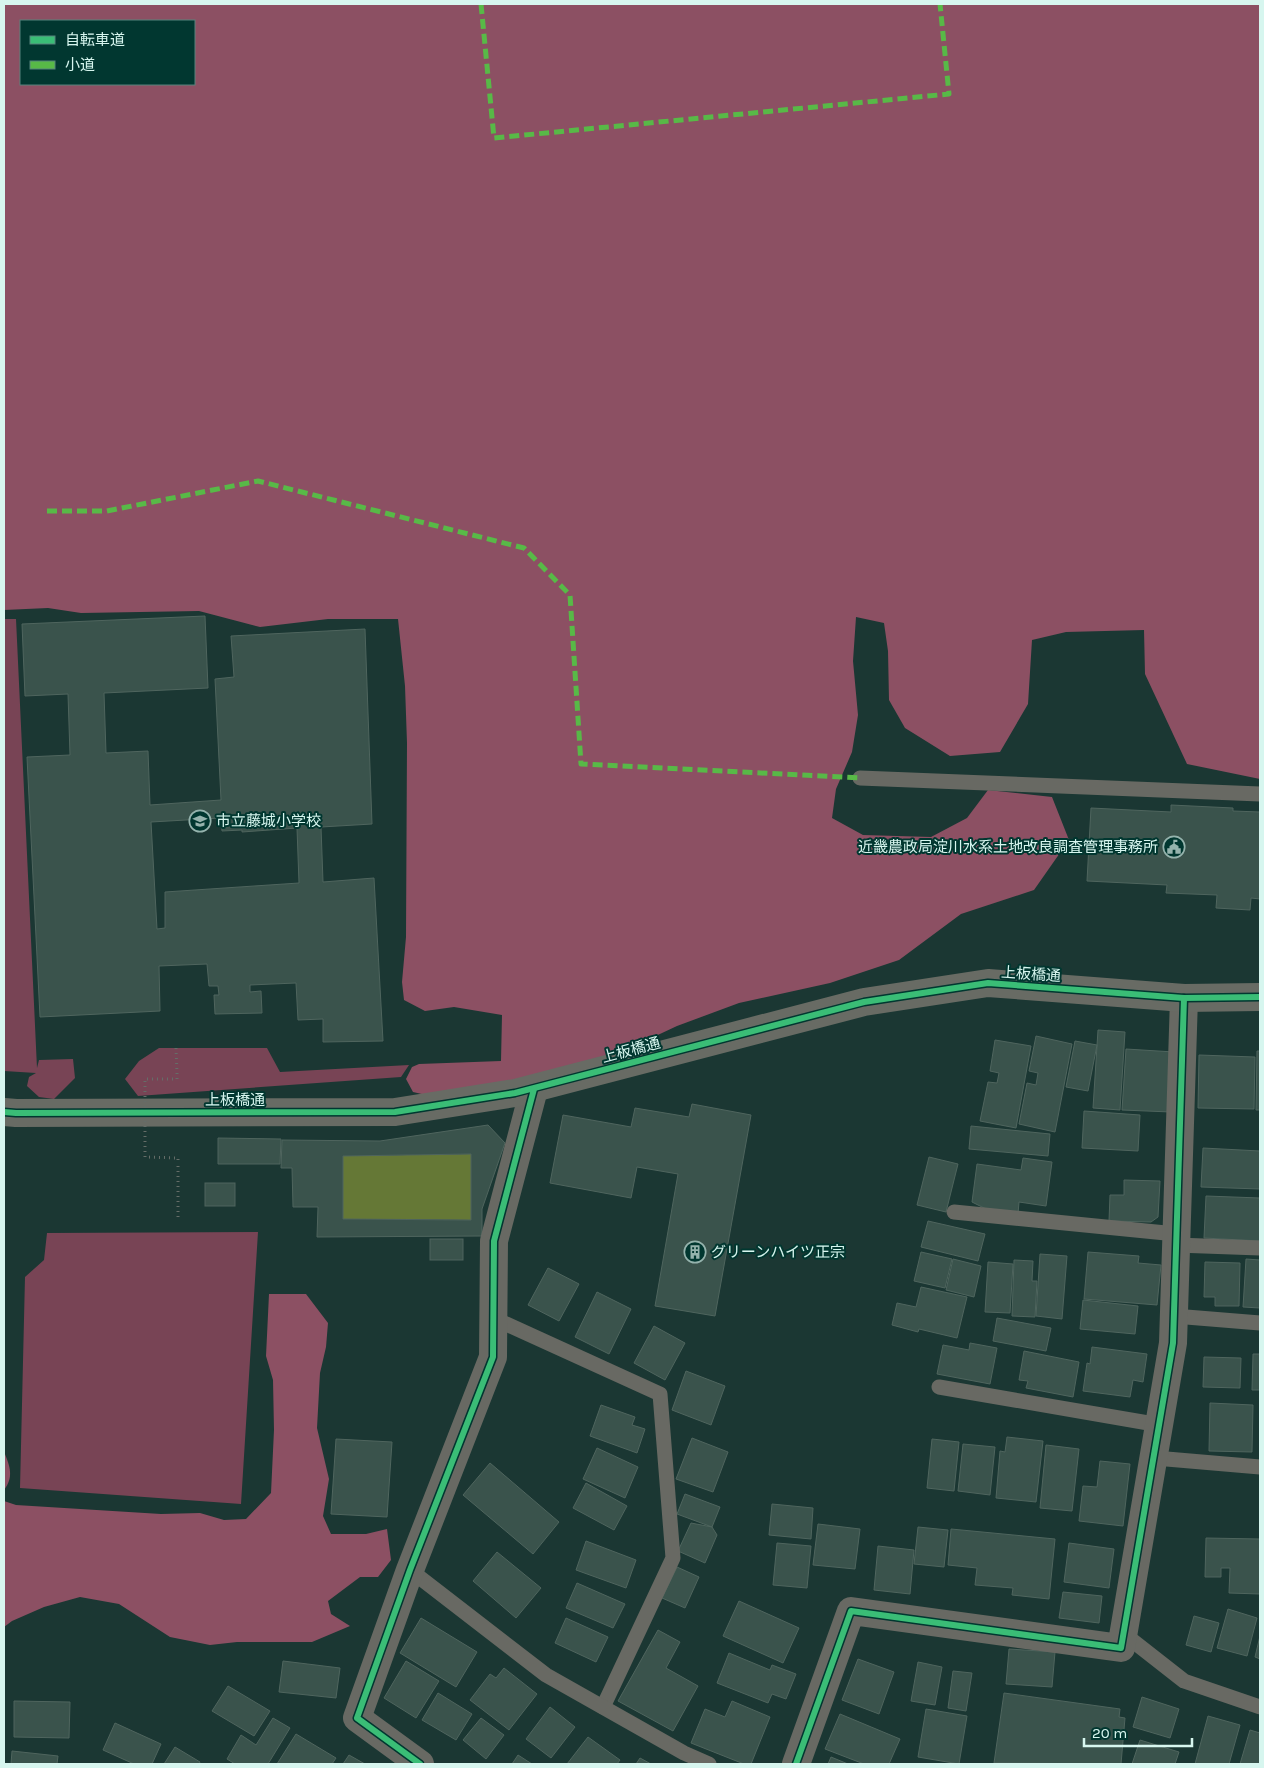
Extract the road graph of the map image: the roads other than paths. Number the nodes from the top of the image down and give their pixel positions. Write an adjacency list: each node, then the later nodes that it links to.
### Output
1 (860, 778): 2 (lane)
2 (1260, 794)
3 (1260, 997): 4 (street, 上板橋通)
4 (1184, 998): 5 (street, 上板橋通); 8 (street)
5 (534, 1089): 6 (street, 上板橋通); 11 (street)
6 (4, 1112)
7 (954, 1212): 8 (lane)
8 (1176, 1239): 9 (lane); 10 (street)
9 (1260, 1248)
10 (1174, 1316): 12 (lane); 14 (street)
11 (493, 1318): 17 (street); 19 (lane)
12 (1260, 1323)
13 (939, 1386): 14 (lane)
14 (1160, 1425): 15 (street)
15 (1155, 1458): 16 (lane); 18 (street)
16 (1260, 1467)
17 (410, 1570): 19 (lane); 21 (street)
18 (1124, 1634): 20 (lane); 23 (street)
19 (602, 1707): 22 (lane)
20 (1260, 1707)
21 (420, 1764)
22 (709, 1764)
23 (796, 1764)

